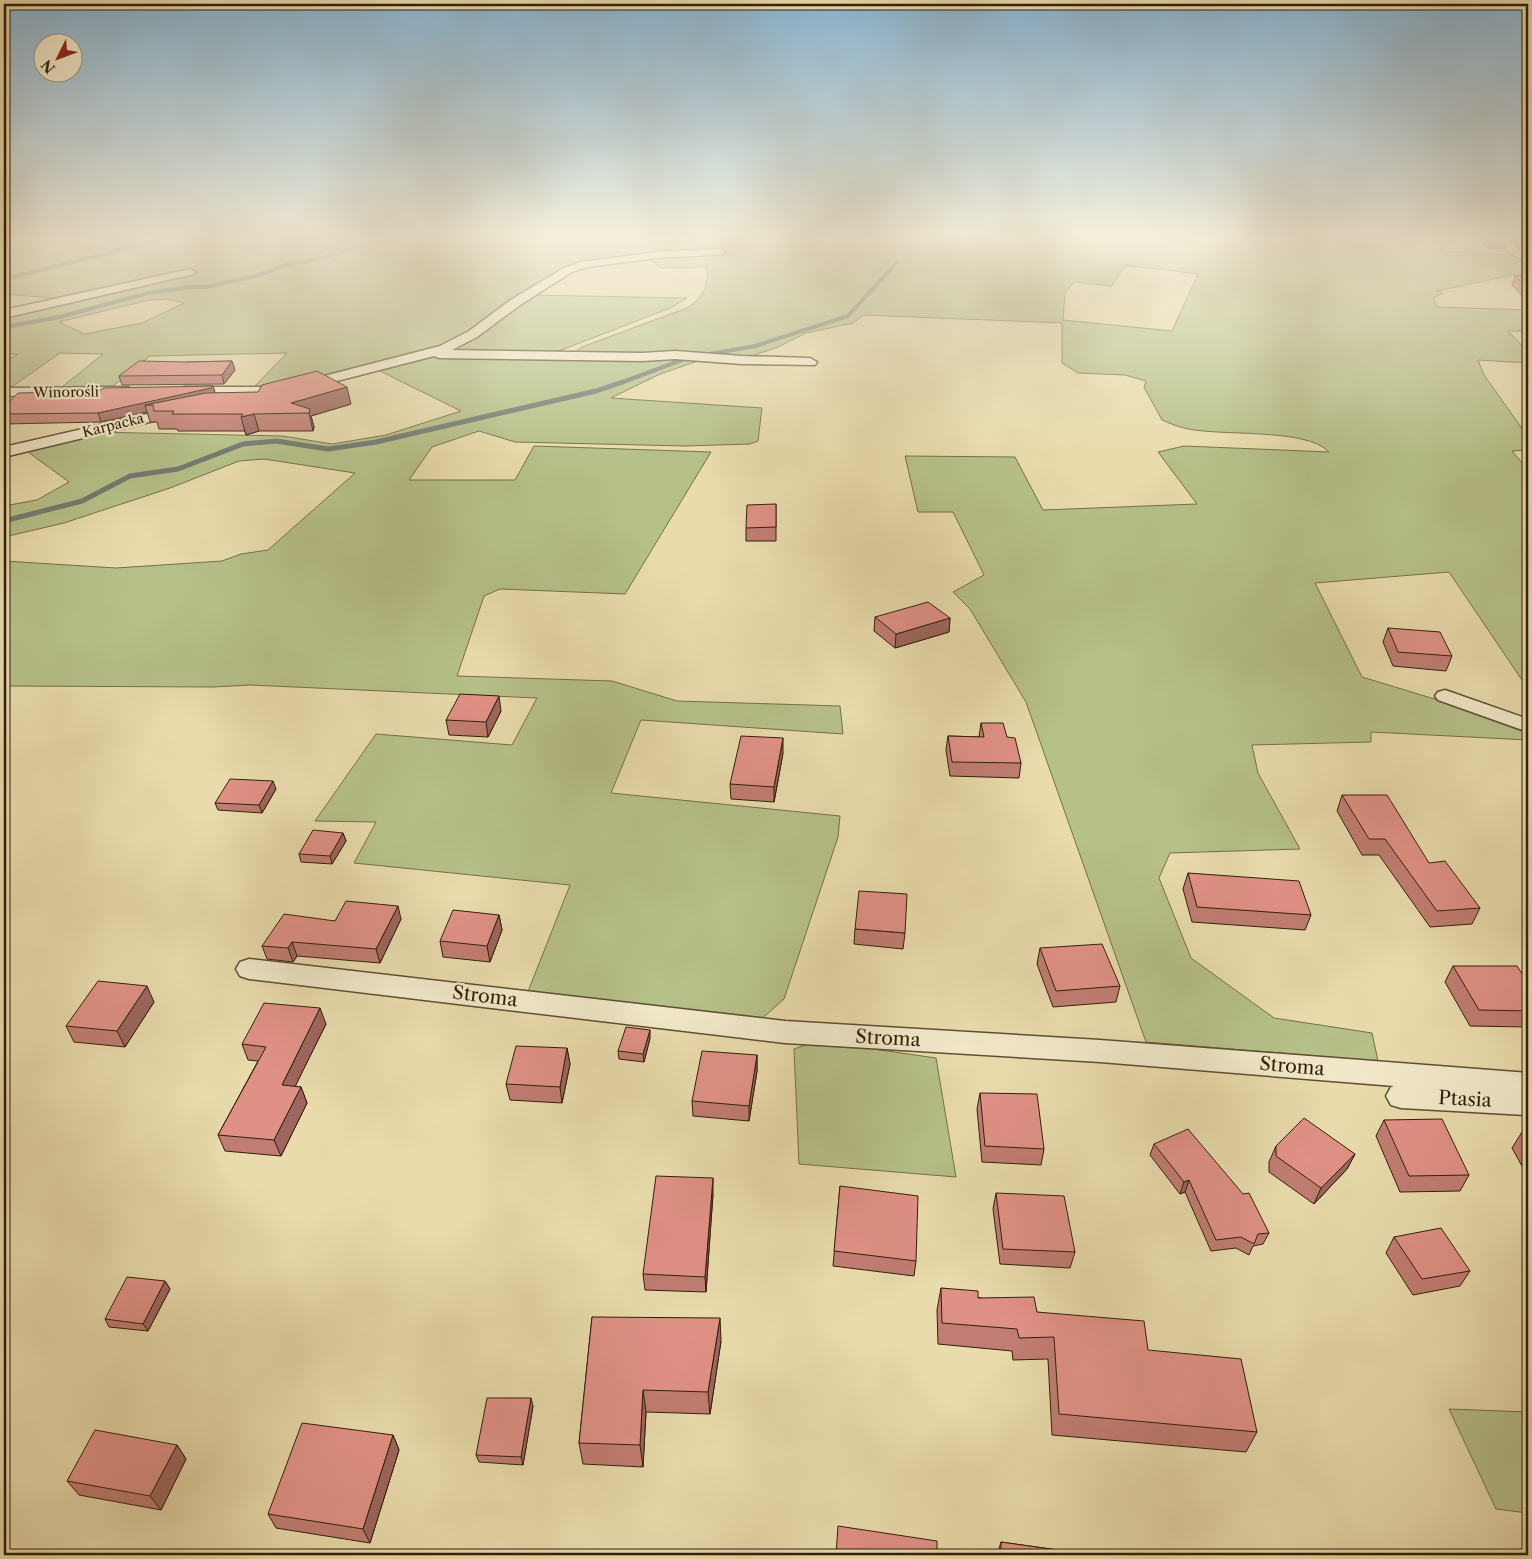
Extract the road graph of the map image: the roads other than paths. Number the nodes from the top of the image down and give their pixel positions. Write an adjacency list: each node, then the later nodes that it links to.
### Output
1 (23, 310): 3 (street)
2 (507, 310): 4 (street)
3 (4, 314)
4 (428, 354): 5 (street); 8 (street)
5 (810, 362)
6 (145, 391): 9 (street, Winorośli)
7 (172, 391): 8 (street)
8 (279, 391): 10 (street)
9 (4, 392)
10 (211, 404)
11 (192, 408): 12 (street, Karpacka)
12 (4, 452)
13 (1446, 696): 14 (street)
14 (1528, 726)
15 (249, 969): 16 (street, Stroma)
16 (1528, 1085)
17 (1401, 1096): 18 (street, Ptasia)
18 (1528, 1103)

